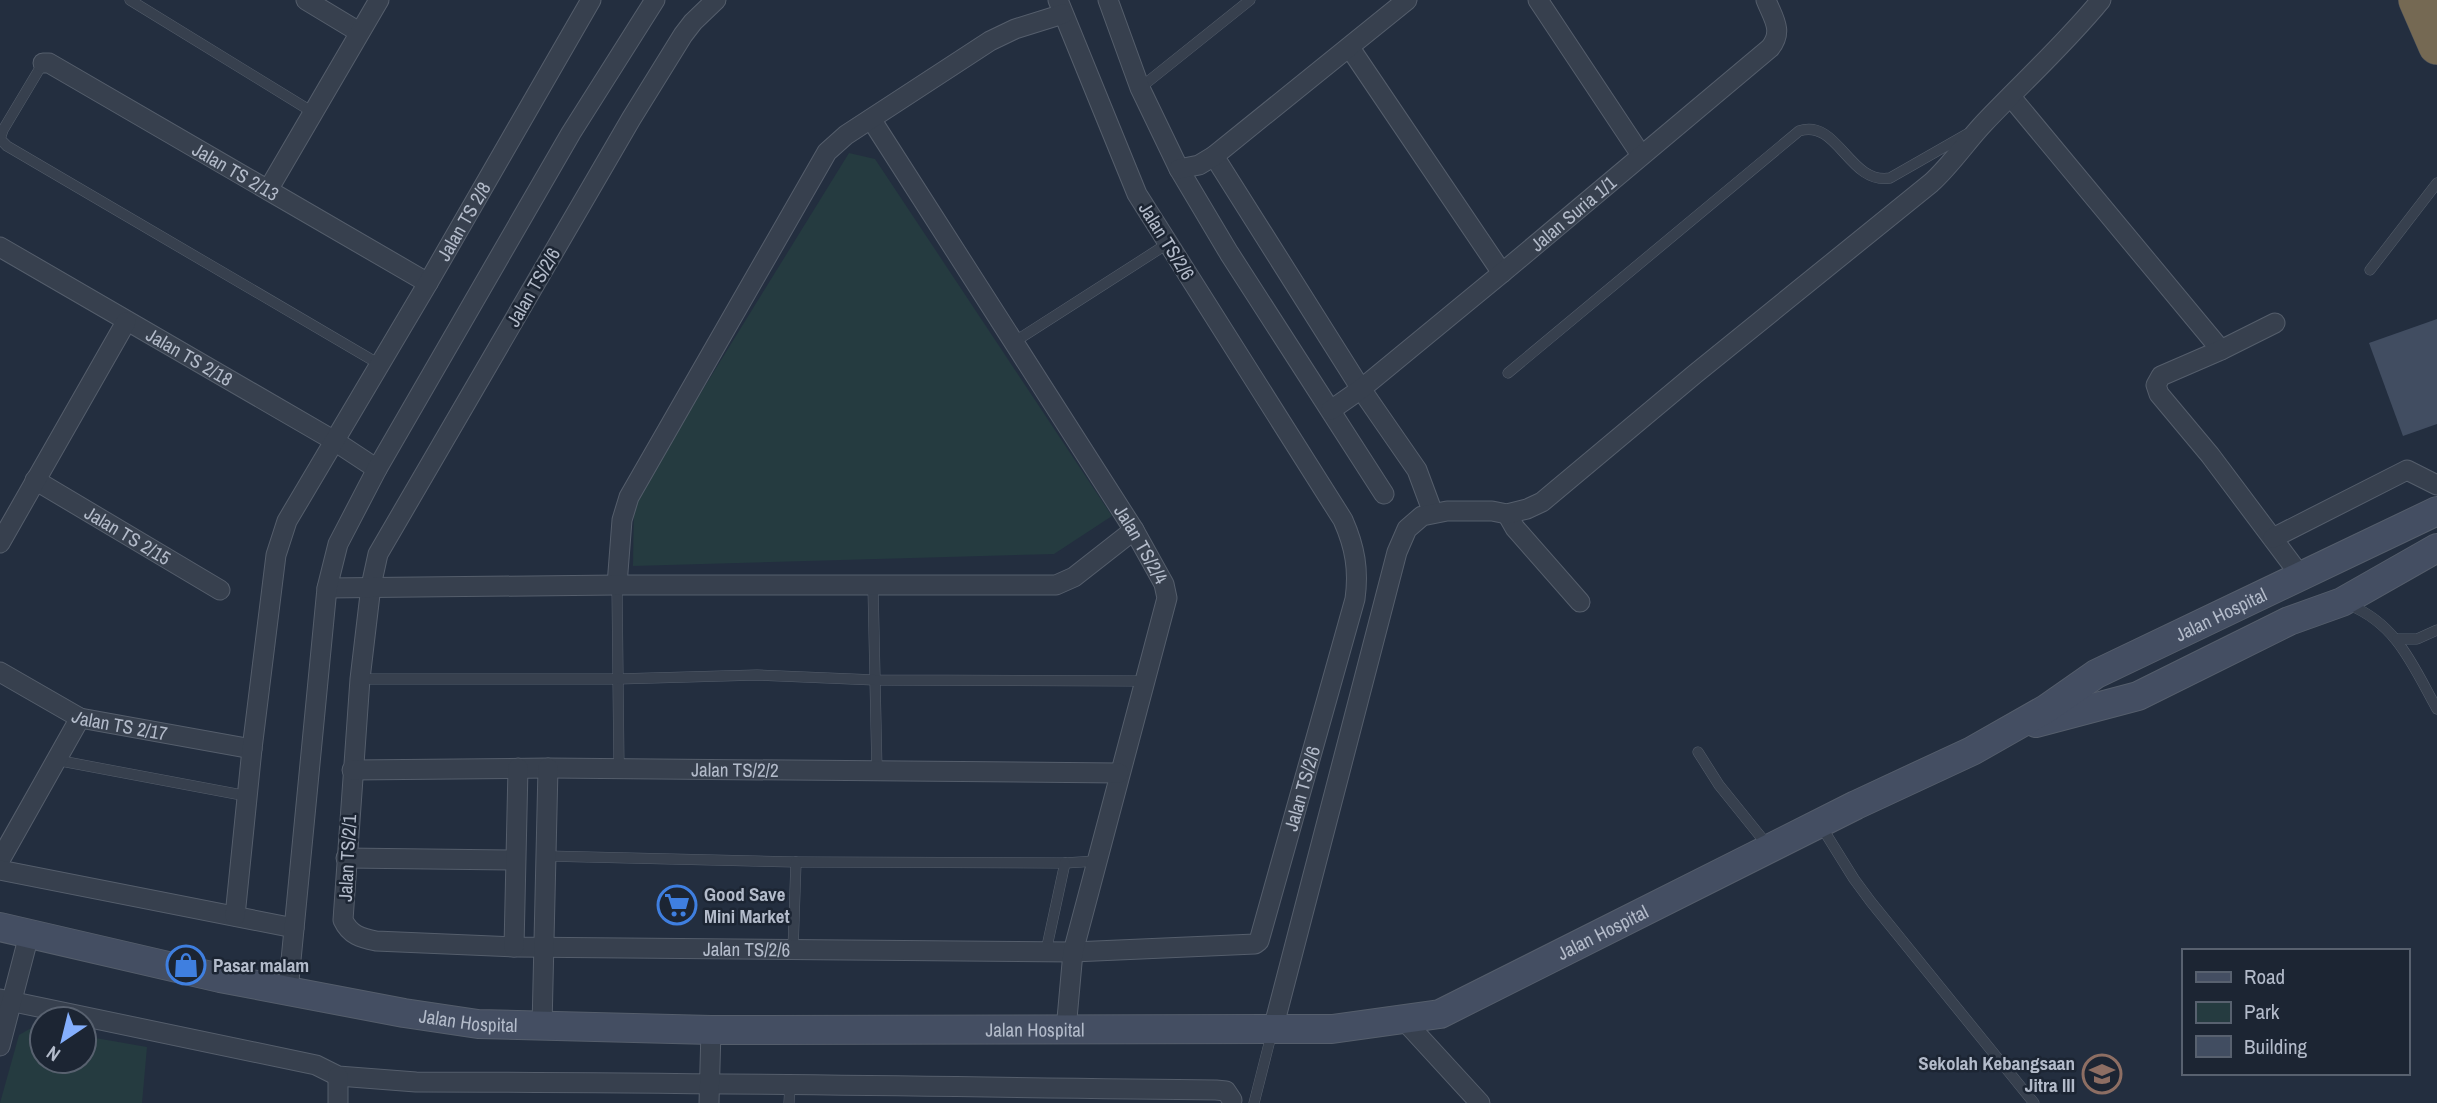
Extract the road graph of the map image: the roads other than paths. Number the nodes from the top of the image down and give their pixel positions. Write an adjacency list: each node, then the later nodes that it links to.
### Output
1 (130, 0): 21 (lane)
2 (306, 0): 15 (street)
3 (379, 0): 15 (street)
4 (591, 0): 33 (street, Jalan TS 2/8)
5 (655, 0): 43 (street)
6 (716, 0): 56 (street, Jalan TS/2/6)
7 (1250, 0): 19 (lane)
8 (1407, 0): 17 (street)
9 (1538, 0): 24 (street)
10 (1766, 0): 24 (street, Jalan Suria 1/1)
11 (2101, 0): 20 (street)
12 (2417, 0): 16 (highway)
13 (1109, 1): 19 (street)
14 (1060, 7): 22 (street); 29 (street, Jalan TS/2/6)
15 (359, 32): 21 (street)
16 (2437, 46)
17 (1350, 48): 25 (street); 32 (street)
18 (43, 62): 28 (street, Jalan TS 2/13); 38 (lane)
19 (1140, 88): 26 (street)
20 (2011, 97): 23 (street); 37 (street)
21 (314, 113): 28 (street)
22 (871, 119): 36 (street, Jalan TS/2/4); 55 (street)
23 (1983, 124): 39 (lane); 49 (street)
24 (1641, 155): 32 (street, Jalan Suria 1/1)
25 (1214, 156): 26 (street); 40 (street)
26 (1180, 169): 41 (street)
27 (2437, 183): 31 (lane)
28 (268, 190): 33 (street, Jalan TS 2/13)
29 (1167, 244): 36 (lane); 100 (street, Jalan TS/2/6)
30 (0, 247): 34 (street, Jalan TS 2/18)
31 (2371, 270)
32 (1502, 273): 40 (street, Jalan Suria 1/1)
33 (428, 283): 38 (street, Jalan TS 2/8)
34 (126, 323): 42 (street, Jalan TS 2/18); 44 (street)
35 (2275, 323): 37 (street)
36 (1014, 342): 50 (street, Jalan TS/2/4)
37 (2221, 350): 51 (street)
38 (379, 363): 42 (street, Jalan TS 2/8)
39 (1508, 373)
40 (1361, 390): 41 (street, Jalan Suria 1/1); 48 (street)
41 (1331, 410): 46 (street)
42 (333, 440): 43 (street, Jalan TS 2/18); 72 (street, Jalan TS 2/8)
43 (377, 469): 58 (street)
44 (35, 480): 52 (street); 59 (street, Jalan TS 2/15)
45 (2437, 485): 51 (street)
46 (1384, 494)
47 (2437, 511): 54 (street, Jalan Hospital)
48 (1433, 513): 49 (street); 105 (street)
49 (1507, 514): 60 (street)
50 (1134, 530): 57 (street); 68 (street, Jalan TS/2/4)
51 (2273, 538): 54 (street)
52 (0, 543)
53 (2437, 548): 61 (street, Jalan Hospital)
54 (2300, 575): 71 (street, Jalan Hospital)
55 (617, 585): 56 (street); 57 (street); 66 (lane)
56 (371, 586): 58 (street); 65 (street, Jalan TS/2/1)
57 (873, 586): 67 (lane)
58 (327, 588): 94 (street)
59 (220, 590)
60 (1580, 602)
61 (2342, 602): 63 (lane); 71 (street, Jalan Hospital)
62 (2437, 630): 63 (lane)
63 (2398, 639): 69 (lane)
64 (0, 672): 70 (street, Jalan TS 2/17)
65 (360, 679): 66 (lane); 77 (street, Jalan TS/2/1)
66 (617, 679): 67 (lane); 78 (lane)
67 (875, 680): 68 (lane); 79 (lane)
68 (1144, 681): 80 (street, Jalan TS/2/4)
69 (2437, 709)
70 (80, 718): 72 (street, Jalan TS 2/17); 74 (street)
71 (2013, 729): 82 (street, Jalan Hospital)
72 (252, 749): 81 (street, Jalan TS 2/8)
73 (1698, 752): 83 (lane)
74 (56, 760): 81 (lane); 86 (street)
75 (518, 768): 76 (street, Jalan TS/2/2); 77 (street, Jalan TS/2/2); 87 (street)
76 (548, 768): 78 (street, Jalan TS/2/2); 84 (street)
77 (352, 770): 85 (street, Jalan TS/2/1)
78 (619, 770): 79 (street, Jalan TS/2/2)
79 (877, 772): 80 (street, Jalan TS/2/2)
80 (1119, 773): 88 (street, Jalan TS/2/4)
81 (247, 796): 92 (street, Jalan TS 2/8)
82 (1820, 824): 83 (street, Jalan Hospital); 118 (lane)
83 (1770, 848): 103 (street, Jalan Hospital)
84 (546, 856): 89 (lane); 97 (street)
85 (346, 858): 87 (street); 96 (street, Jalan TS/2/1)
86 (0, 860)
87 (515, 860): 96 (street)
88 (1096, 861): 90 (lane); 100 (street, Jalan TS/2/4)
89 (796, 862): 90 (lane); 98 (lane)
90 (1065, 863): 99 (lane)
91 (0, 870): 92 (street)
92 (235, 916): 94 (street)
93 (0, 927): 95 (street, Jalan Hospital)
94 (294, 928): 101 (street)
95 (29, 935): 101 (street, Jalan Hospital); 102 (street)
96 (514, 947): 97 (street, Jalan TS/2/1)
97 (544, 947): 98 (street, Jalan TS/2/6); 104 (street)
98 (793, 950): 99 (street, Jalan TS/2/6)
99 (1046, 951): 100 (street, Jalan TS/2/6)
100 (1073, 952): 107 (street, Jalan TS/2/4)
101 (288, 991): 104 (street, Jalan Hospital)
102 (6, 1000): 108 (street); 109 (street)
103 (1402, 1018): 105 (street, Jalan Hospital); 117 (street)
104 (542, 1027): 106 (street, Jalan Hospital)
105 (1273, 1029): 107 (street, Jalan Hospital); 116 (lane)
106 (710, 1030): 107 (street, Jalan Hospital); 110 (street)
107 (1066, 1030)
108 (0, 1046)
109 (338, 1076): 110 (street); 114 (street)
110 (709, 1082): 111 (street); 115 (street)
111 (790, 1094): 112 (street)
112 (869, 1094): 113 (street)
113 (1232, 1102)
114 (338, 1103)
115 (709, 1103)
116 (1254, 1103)
117 (1480, 1103)
118 (2034, 1103)

